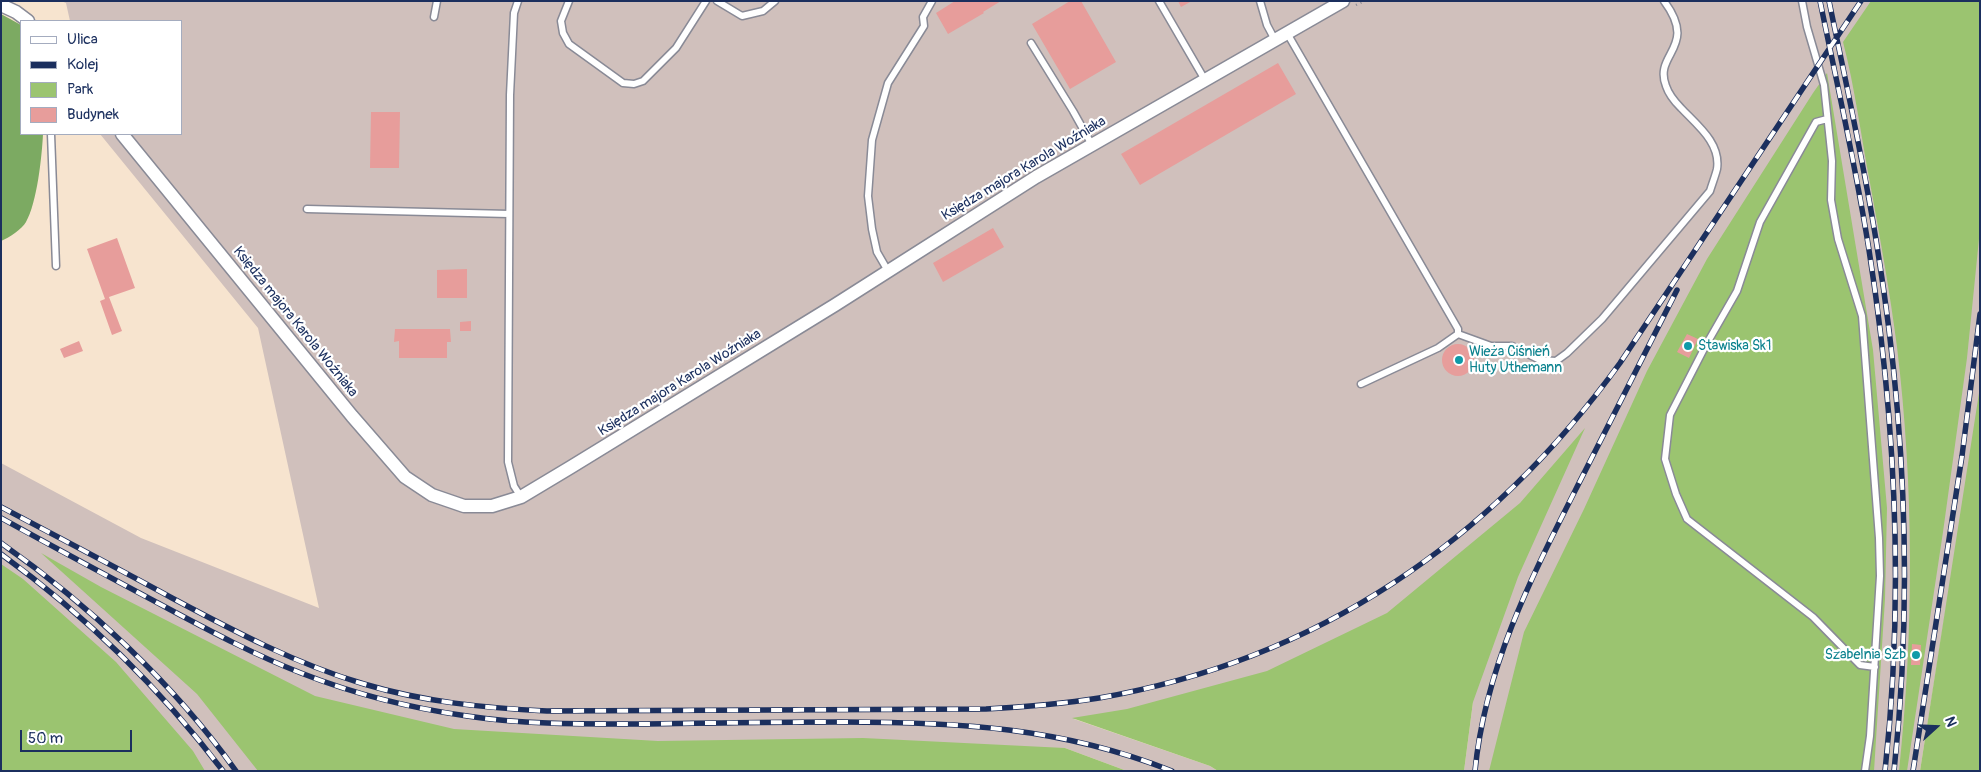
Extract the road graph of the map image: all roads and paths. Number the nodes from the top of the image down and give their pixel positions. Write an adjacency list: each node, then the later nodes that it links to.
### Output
1 (437, 1): 14 (lane)
2 (518, 1): 24 (lane)
3 (569, 1): 4 (lane)
4 (706, 1)
5 (717, 1): 6 (lane)
6 (775, 1)
7 (932, 1): 26 (lane)
8 (1159, 1): 18 (lane)
9 (1260, 1): 16 (lane)
10 (1343, 1): 16 (street, Księdza majora Karola Woźniaka)
11 (1664, 1): 27 (lane)
12 (1802, 1): 19 (lane)
13 (1, 5): 15 (street)
14 (434, 17)
15 (27, 20)
16 (1281, 37): 18 (street, Księdza majora Karola Woźniaka); 27 (lane)
17 (1031, 43): 22 (lane)
18 (1205, 80): 22 (street, Księdza majora Karola Woźniaka)
19 (1827, 119): 30 (lane); 30 (lane)
20 (51, 135): 25 (lane)
21 (123, 135): 29 (street, Księdza majora Karola Woźniaka)
22 (1092, 145): 26 (street, Księdza majora Karola Woźniaka)
23 (307, 209): 24 (lane)
24 (510, 214): 29 (lane)
25 (56, 266)
26 (888, 272): 29 (street, Księdza majora Karola Woźniaka)
27 (1458, 334): 28 (lane)
28 (1360, 384)
29 (521, 496)
30 (1875, 667): 31 (lane)
31 (1865, 771)

